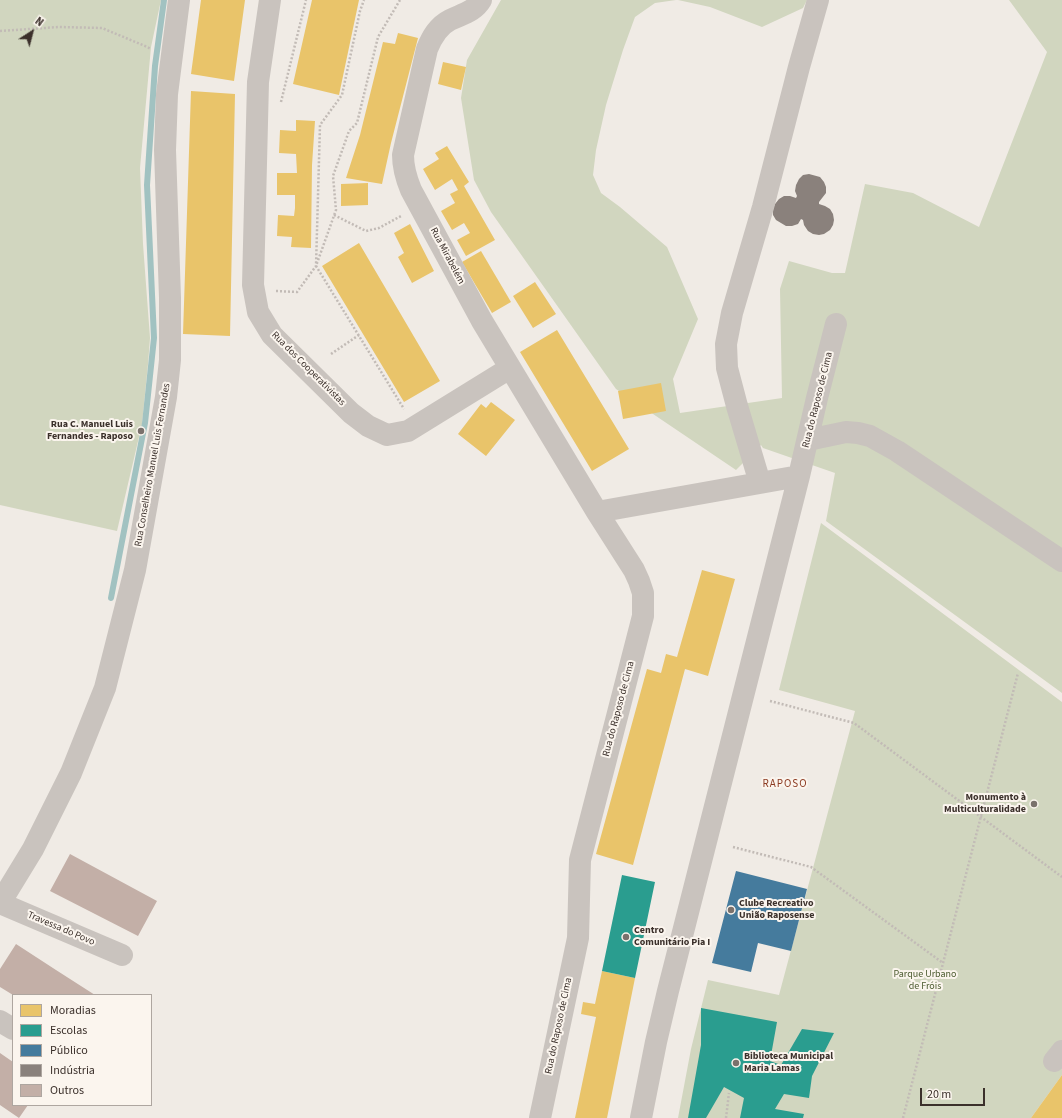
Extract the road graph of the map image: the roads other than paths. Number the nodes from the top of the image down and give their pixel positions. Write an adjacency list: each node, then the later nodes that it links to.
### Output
1 (179, 0): 12 (street, Rua Conselheiro Manuel Luis Fernandes)
2 (270, 0): 6 (street, Rua dos Cooperativistas)
3 (481, 0): 6 (street, Rua Mirabelém)
4 (818, 0): 9 (street)
5 (836, 324): 7 (street, Rua do Raposo de Cima)
6 (510, 368): 10 (street, Rua Mirabelém)
7 (808, 440): 8 (street, Rua do Raposo de Cima); 11 (street)
8 (799, 476): 9 (street); 17 (street, Rua do Raposo de Cima)
9 (760, 483): 10 (street)
10 (597, 512): 16 (street, Rua do Raposo de Cima)
11 (1062, 562)
12 (0, 903): 13 (street, Travessa do Povo)
13 (122, 955)
14 (0, 1021): 15 (street)
15 (12, 1028)
16 (540, 1118)
17 (642, 1118)

